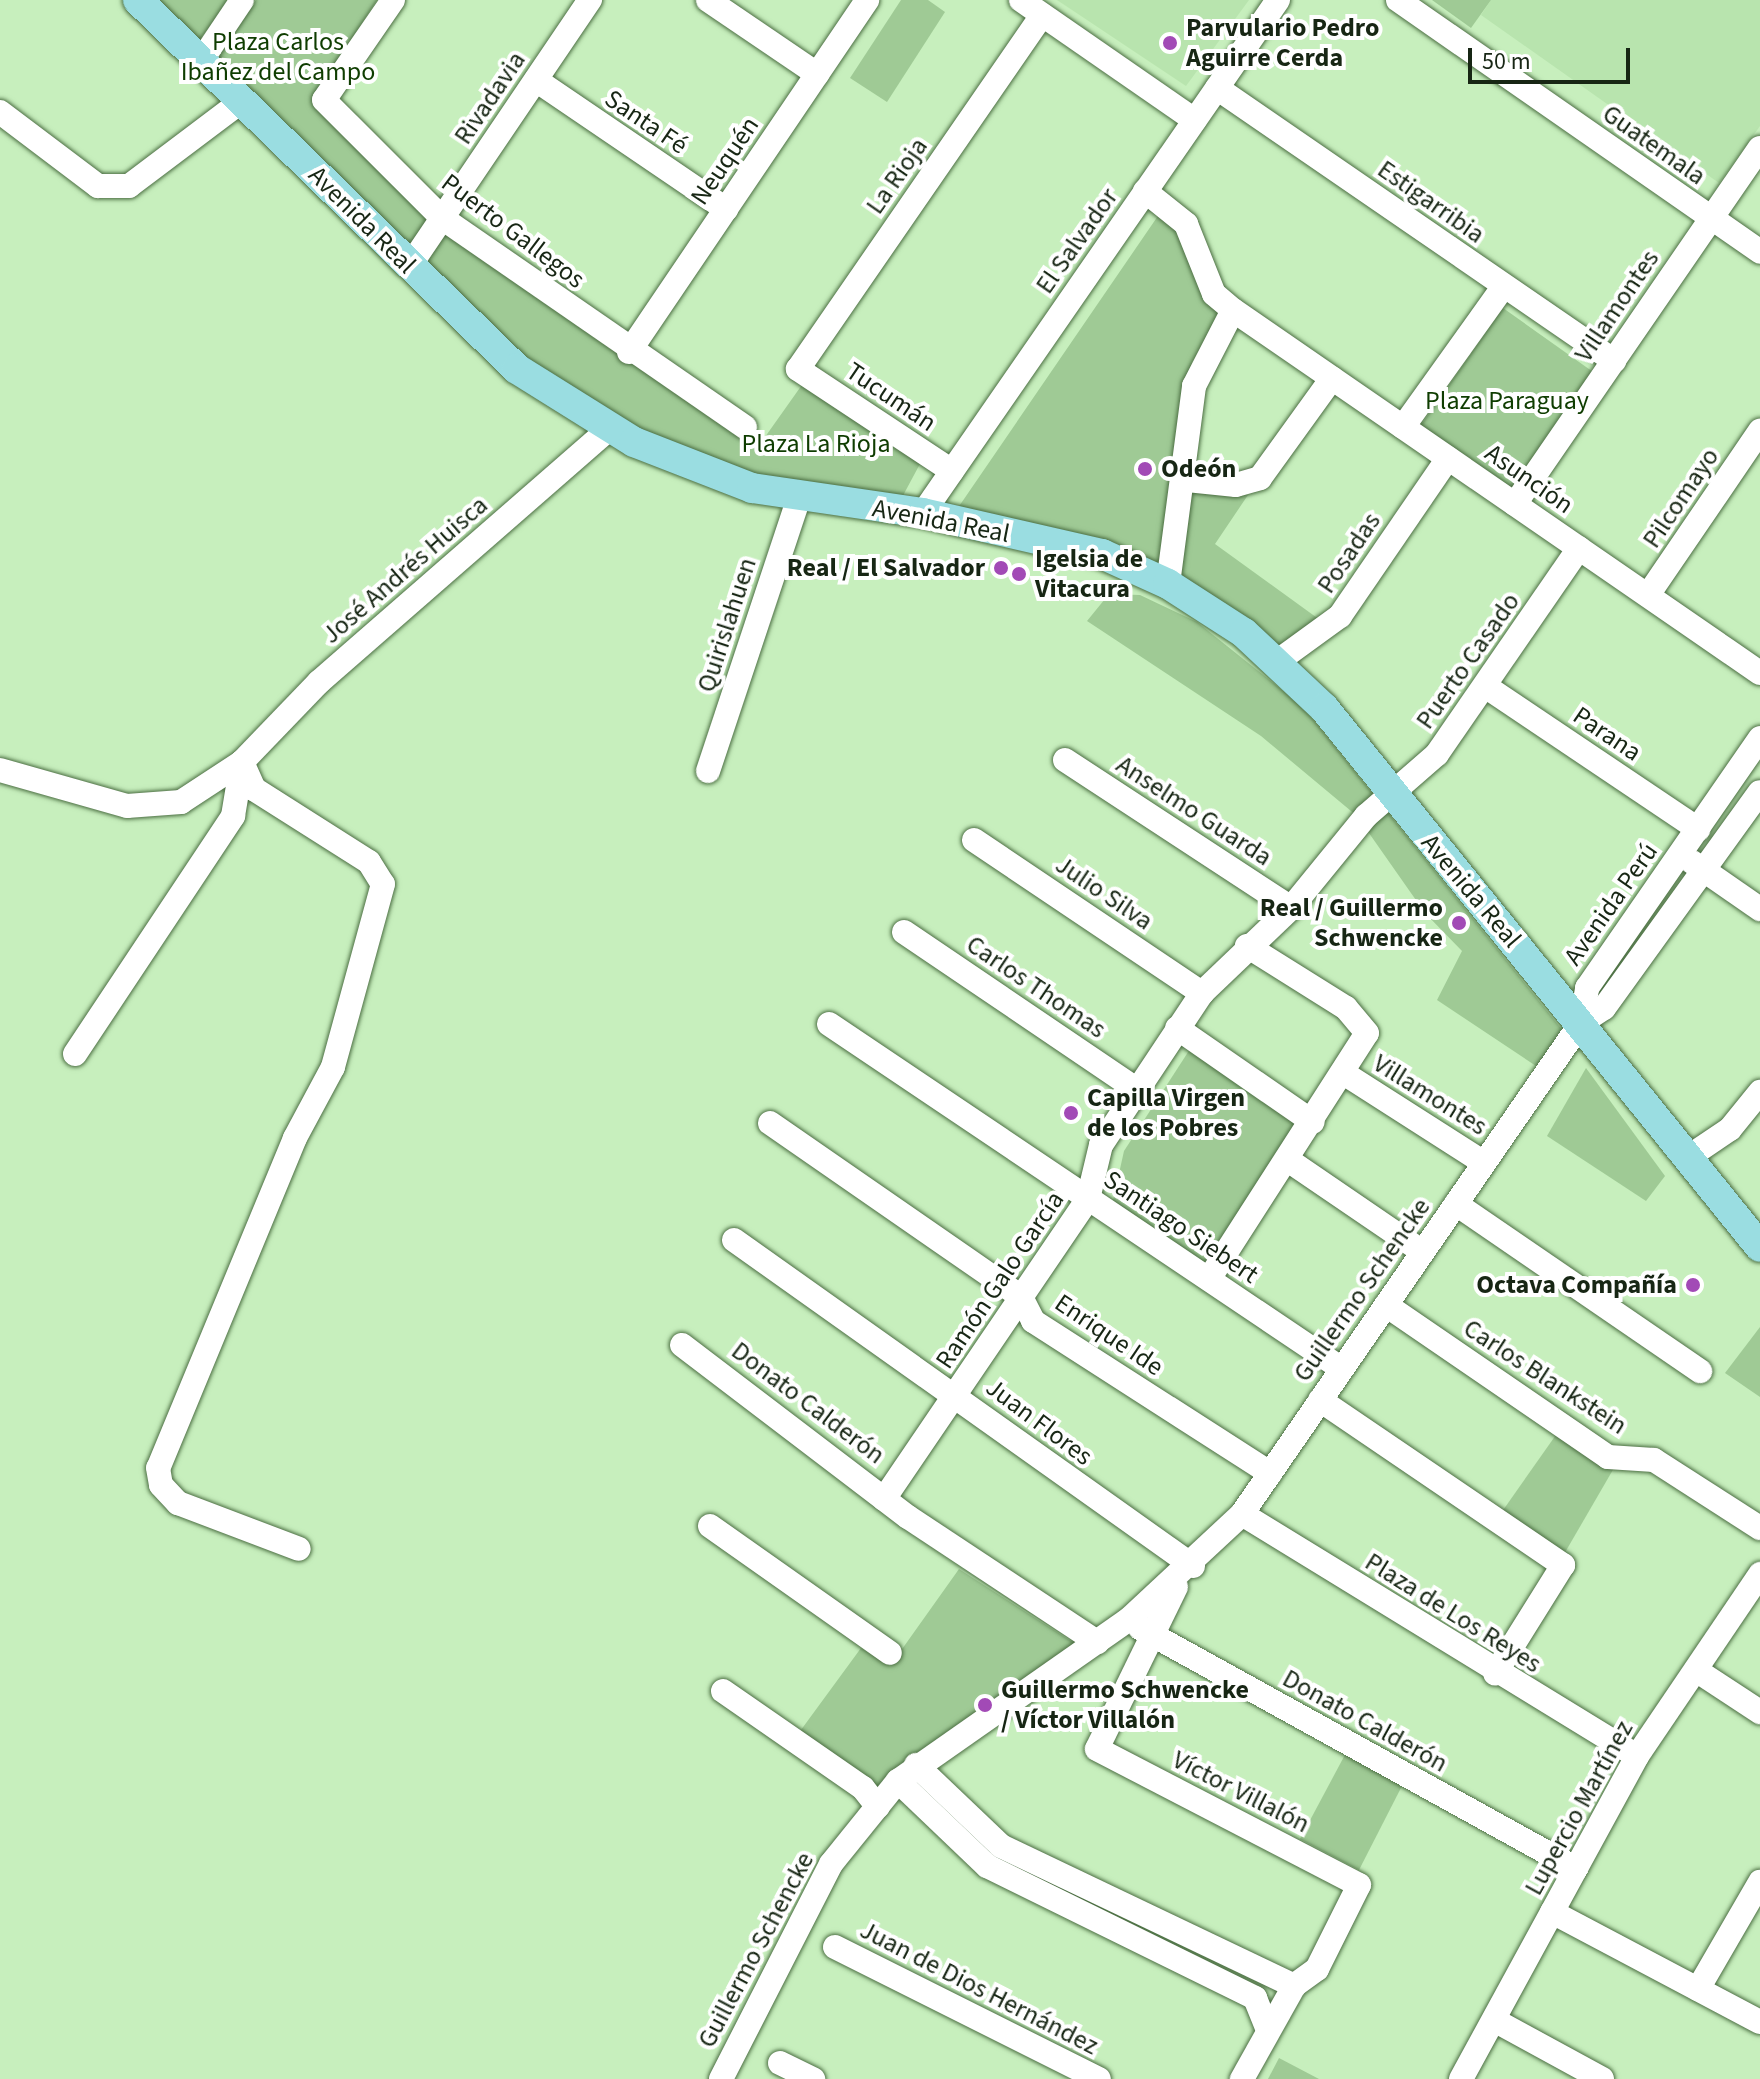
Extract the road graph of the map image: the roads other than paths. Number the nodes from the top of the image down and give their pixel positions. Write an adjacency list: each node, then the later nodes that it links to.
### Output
1 (138, 0): 11 (main road, Avenida Real)
2 (242, 0): 11 (street)
3 (393, 0): 21 (street, Puerto Gallegos)
4 (708, 0): 12 (street)
5 (867, 0): 12 (street, Neuquén)
6 (1021, 0): 10 (street)
7 (1278, 0): 14 (street, El Salvador)
8 (1398, 0): 22 (street, Guatemala)
9 (588, 1): 13 (street, Rivadavia)
10 (1042, 15): 17 (street); 29 (street, La Rioja)
11 (201, 61): 15 (main road, Avenida Real)
12 (817, 74): 20 (street, Neuquén)
13 (536, 80): 20 (street, Santa Fé); 21 (street, Rivadavia)
14 (1217, 88): 17 (street, El Salvador); 25 (street, Estigarribia)
15 (242, 101): 16 (street); 24 (main road, Avenida Real)
16 (0, 112)
17 (1194, 120): 19 (street, El Salvador)
18 (1760, 148): 22 (street, Villamontes)
19 (1145, 191): 26 (street, Asunción); 36 (street, El Salvador)
20 (726, 209): 27 (street, Neuquén)
21 (442, 218): 24 (street, Rivadavia); 27 (street, Puerto Gallegos)
22 (1711, 219): 23 (street, Guatemala); 28 (street, Villamontes)
23 (1760, 252)
24 (409, 267): 31 (main road, Avenida Real)
25 (1504, 286): 28 (street, Estigarribia); 33 (street)
26 (1233, 310): 30 (street, Asunción); 37 (street)
27 (629, 352): 32 (street, Puerto Gallegos)
28 (1614, 361): 39 (street, Villamontes)
29 (798, 369): 36 (street, Tucumán)
30 (1332, 378): 33 (street, Asunción); 37 (street)
31 (611, 427): 38 (main road, Avenida Real); 49 (street, José Andrés Huisca)
32 (745, 427)
33 (1403, 427): 35 (street, Asunción)
34 (1760, 431): 43 (street, Pilcomayo)
35 (1448, 458): 39 (street, Asunción); 44 (street, Posadas)
36 (952, 471): 40 (street, El Salvador)
37 (1187, 480): 42 (street)
38 (799, 497): 40 (main road, Avenida Real); 51 (street, Quirislahuen)
39 (1515, 504): 41 (street, Asunción)
40 (923, 513): 42 (main road, Avenida Real)
41 (1579, 548): 43 (street, Asunción); 46 (street, Puerto Casado)
42 (1168, 584): 44 (main road, Avenida Real)
43 (1648, 595): 45 (street, Asunción)
44 (1278, 661): 53 (main road, Avenida Real)
45 (1760, 673)
46 (1485, 686): 53 (street, Puerto Casado); 54 (street, Parana)
47 (1760, 738): 54 (street, Avenida Perú)
48 (1065, 760): 58 (street, Anselmo Guarda)
49 (242, 762): 50 (street, José Andrés Huisca); 66 (street); 93 (street)
50 (0, 770)
51 (708, 771)
52 (1760, 792): 57 (street, Avenida Perú)
53 (1390, 794): 58 (street, Ramón Galo García); 63 (main road, Avenida Real)
54 (1698, 829): 56 (street, Avenida Perú)
55 (974, 840): 62 (street, Julio Silva)
56 (1680, 853): 57 (street); 63 (street, Avenida Perú)
57 (1705, 871): 59 (street); 63 (street, Avenida Perú)
58 (1291, 908): 61 (street, Ramón Galo García)
59 (1760, 909)
60 (904, 932): 68 (street, Carlos Thomas)
61 (1247, 946): 62 (street, Ramón Galo García); 67 (street)
62 (1202, 993): 65 (street, Ramón Galo García)
63 (1581, 1023): 72 (main road, Avenida Real); 74 (street, Guillermo Schencke)
64 (829, 1024): 75 (street, Santiago Siebert)
65 (1177, 1028): 68 (street, Ramón Galo García); 70 (street)
66 (75, 1054)
67 (1345, 1074): 70 (street); 74 (street, Villamontes)
68 (1136, 1089): 75 (street, Ramón Galo García)
69 (1760, 1092): 72 (street)
70 (1313, 1122): 73 (street)
71 (770, 1123): 81 (street, Enrique Ide)
72 (1690, 1156): 78 (main road, Avenida Real)
73 (1288, 1160): 79 (street); 80 (street)
74 (1484, 1163): 76 (street, Guillermo Schencke)
75 (1088, 1199): 80 (street, Santiago Siebert); 81 (street, Ramón Galo García)
76 (1456, 1204): 79 (street, Guillermo Schencke); 85 (street)
77 (734, 1240): 86 (street, Juan Flores)
78 (1760, 1247)
79 (1423, 1252): 82 (street, Guillermo Schencke)
80 (1209, 1279): 84 (street, Santiago Siebert)
81 (1021, 1297): 86 (street, Ramón Galo García); 88 (street, Enrique Ide)
82 (1386, 1305): 84 (street, Guillermo Schencke); 92 (street, Carlos Blankstein)
83 (682, 1345): 89 (street, Donato Calderón)
84 (1342, 1369): 87 (street, Guillermo Schencke)
85 (1700, 1371)
86 (958, 1394): 89 (street, Ramón Galo García); 94 (street, Juan Flores)
87 (1320, 1400): 88 (street, Guillermo Schencke); 101 (street)
88 (1270, 1473): 90 (street, Guillermo Schencke)
89 (884, 1499): 98 (street, Donato Calderón)
90 (1242, 1514): 94 (street, Guillermo Schencke); 101 (street, Plaza de Los Reyes)
91 (710, 1526): 99 (street)
92 (1760, 1528)
93 (299, 1549)
94 (1186, 1574): 96 (street, Guillermo Schencke); 97 (street, Guillermo Schencke)
95 (1760, 1574): 100 (street, Lupercio Martínez)
96 (1128, 1620): 97 (street, Donato Calderón); 98 (street, Guillermo Schencke)
97 (1152, 1637): 104 (street, Guillermo Schencke); 109 (street, Donato Calderón)
98 (1097, 1642): 106 (street, Guillermo Schencke)
99 (890, 1653)
100 (1696, 1670): 103 (street); 105 (street, Lupercio Martínez)
101 (1495, 1674): 105 (street, Plaza de Los Reyes)
102 (723, 1691): 107 (street)
103 (1760, 1712)
104 (1097, 1749): 116 (street, Víctor Villalón)
105 (1637, 1756): 109 (street, Lupercio Martínez)
106 (907, 1773): 107 (street, Guillermo Schencke); 108 (street)
107 (878, 1807): 124 (street, Guillermo Schencke)
108 (968, 1834): 112 (street); 113 (street)
109 (1576, 1869): 111 (street, Lupercio Martínez)
110 (1760, 1882): 117 (street)
111 (1552, 1912): 117 (street); 119 (street, Lupercio Martínez)
112 (1151, 1914): 113 (street); 115 (street)
113 (1139, 1936): 118 (street)
114 (835, 1947): 123 (street, Juan de Dios Hernández)
115 (1270, 1972): 116 (street); 118 (street)
116 (1294, 1986): 121 (street)
117 (1698, 1989): 120 (street)
118 (1255, 1998): 121 (street)
119 (1494, 2020): 128 (street, Lupercio Martínez); 129 (street)
120 (1760, 2022)
121 (1268, 2030): 127 (street)
122 (780, 2063): 125 (street)
123 (1051, 2068): 126 (street, Juan de Dios Hernández)
124 (721, 2079)
125 (813, 2079)
126 (1099, 2079)
127 (1242, 2079)
128 (1461, 2079)
129 (1602, 2079)

